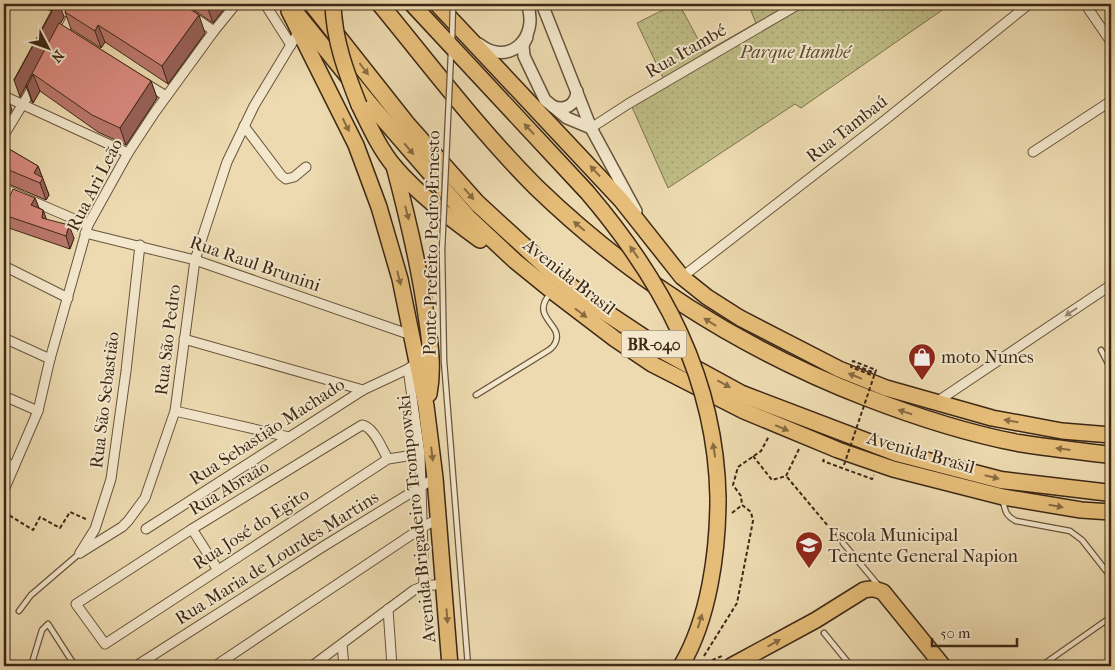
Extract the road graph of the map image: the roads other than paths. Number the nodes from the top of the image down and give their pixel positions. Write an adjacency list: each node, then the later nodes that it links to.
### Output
1 (47, 4): 19 (street)
2 (78, 4): 19 (street)
3 (174, 4): 21 (street)
4 (236, 4): 21 (street, Rua Ari Leão)
5 (265, 4): 23 (street)
6 (284, 4): 23 (highway, Avenida Brigadeiro Trompowski)
7 (289, 4): 46 (highway, Avenida Brasil, one-way to 46)
8 (312, 4): 76 (highway, Avenida Brasil / BR-040, one-way to 76)
9 (333, 4): 39 (highway, bridge)
10 (380, 4): 69 (highway, Avenida Brasil / BR-040, one-way to 10)
11 (412, 4): 105 (highway, one-way to 11, bridge)
12 (437, 4): 20 (highway)
13 (453, 4): 104 (lane, Ponte Prefeito Pedro Ernesto, bridge)
14 (527, 4): 22 (street)
15 (542, 4): 28 (street)
16 (799, 4): 35 (street, Rua Itambé)
17 (1029, 4): 48 (street, Rua Tambaú)
18 (1085, 4): 24 (street)
19 (73, 14): 25 (street)
20 (458, 27): 22 (street); 43 (highway, one-way to 20)
21 (214, 31): 30 (street, Rua Ari Leão)
22 (527, 37): 32 (street)
23 (294, 39): 34 (street, Rua São Pedro); 52 (highway, Avenida Brigadeiro Trompowski, one-way to 52)
24 (1111, 42)
25 (55, 48)
26 (41, 72): 33 (street)
27 (135, 76): 30 (street)
28 (576, 91): 32 (street); 35 (street)
29 (4, 96): 33 (street)
30 (166, 96): 38 (street, Rua Ari Leão)
31 (1111, 101): 37 (street)
32 (548, 104): 35 (street)
33 (23, 105): 36 (street); 38 (street)
34 (244, 126): 40 (street); 45 (street, Rua São Pedro)
35 (591, 128): 43 (street)
36 (4, 135)
37 (1033, 152)
38 (128, 153): 42 (street, Rua Ari Leão)
39 (394, 166): 46 (highway); 63 (highway, one-way to 63)
40 (306, 167)
41 (4, 189): 42 (street, Rua Raul Brunini)
42 (87, 229): 44 (street, Rua Raul Brunini); 51 (street, Rua Ari Leão)
43 (649, 236): 48 (highway)
44 (140, 245): 45 (street, Rua Raul Brunini); 84 (street, Rua São Sebastião)
45 (195, 260): 52 (street, Rua Raul Brunini); 54 (street, Rua São Pedro)
46 (515, 261): 50 (highway, Avenida Brasil)
47 (4, 266): 51 (street)
48 (682, 277): 62 (highway, one-way to 48)
49 (1111, 285): 62 (street, one-way to 62)
50 (552, 291): 60 (lane); 77 (highway, Avenida Brasil, one-way to 77)
51 (68, 298): 56 (street, Rua Ari Leão)
52 (411, 335): 57 (highway, Avenida Brigadeiro Trompowski)
53 (4, 338): 56 (street)
54 (184, 339): 59 (street); 65 (street, Rua São Pedro)
55 (1100, 350): 58 (lane)
56 (50, 359): 64 (street, Rua Ari Leão)
57 (413, 365): 59 (street, Rua Sebastião Machado); 63 (highway, Avenida Brigadeiro Trompowski); 68 (street)
58 (1111, 369)
59 (364, 390): 67 (street, Rua Sebastião Machado)
60 (476, 395)
61 (4, 396): 64 (street)
62 (935, 403): 66 (highway, one-way to 62)
63 (426, 406): 73 (highway, Avenida Brigadeiro Trompowski, one-way to 73)
64 (38, 411): 72 (street, Rua Ari Leão)
65 (175, 411): 67 (street); 84 (street, Rua São Pedro)
66 (1111, 435)
67 (289, 437): 81 (street, Rua Sebastião Machado)
68 (420, 454): 70 (street, Rua José do Egito); 74 (street)
69 (1111, 455)
70 (388, 459): 82 (street, Rua Abraão); 85 (street, Rua José do Egito)
71 (4, 461): 72 (street)
72 (14, 467): 75 (street, Rua Ari Leão)
73 (435, 478): 74 (street, Rua Maria de Lourdes Martins); 79 (highway, Avenida Brigadeiro Trompowski)
74 (422, 487): 80 (street); 98 (street, Rua Maria de Lourdes Martins)
75 (4, 490)
76 (1111, 493)
77 (1003, 497): 78 (highway, Avenida Brasil, one-way to 78); 86 (lane)
78 (1111, 512)
79 (439, 518): 80 (street); 87 (highway, Avenida Brigadeiro Trompowski)
80 (423, 527): 88 (street); 99 (street)
81 (146, 528)
82 (192, 529): 85 (street); 94 (street, Rua Abraão)
83 (843, 543): 89 (lane)
84 (80, 553): 91 (lane, Rua São Pedro)
85 (218, 570): 94 (street, Rua José do Egito)
86 (1111, 577)
87 (444, 584): 88 (street); 103 (highway, Avenida Brigadeiro Trompowski, one-way to 103)
88 (424, 586): 90 (street)
89 (883, 592): 106 (highway, one-way to 89); 108 (highway)
90 (388, 609): 95 (street); 102 (street)
91 (19, 611)
92 (1111, 617): 109 (lane)
93 (824, 633): 107 (lane)
94 (105, 644)
95 (342, 645): 100 (street); 101 (street)
96 (32, 666): 97 (lane)
97 (75, 666)
98 (136, 666)
99 (215, 666)
100 (312, 666)
101 (344, 666)
102 (392, 666)
103 (450, 666)
104 (468, 666)
105 (681, 666)
106 (731, 666)
107 (851, 666)
108 (943, 666)
109 (1041, 666)

